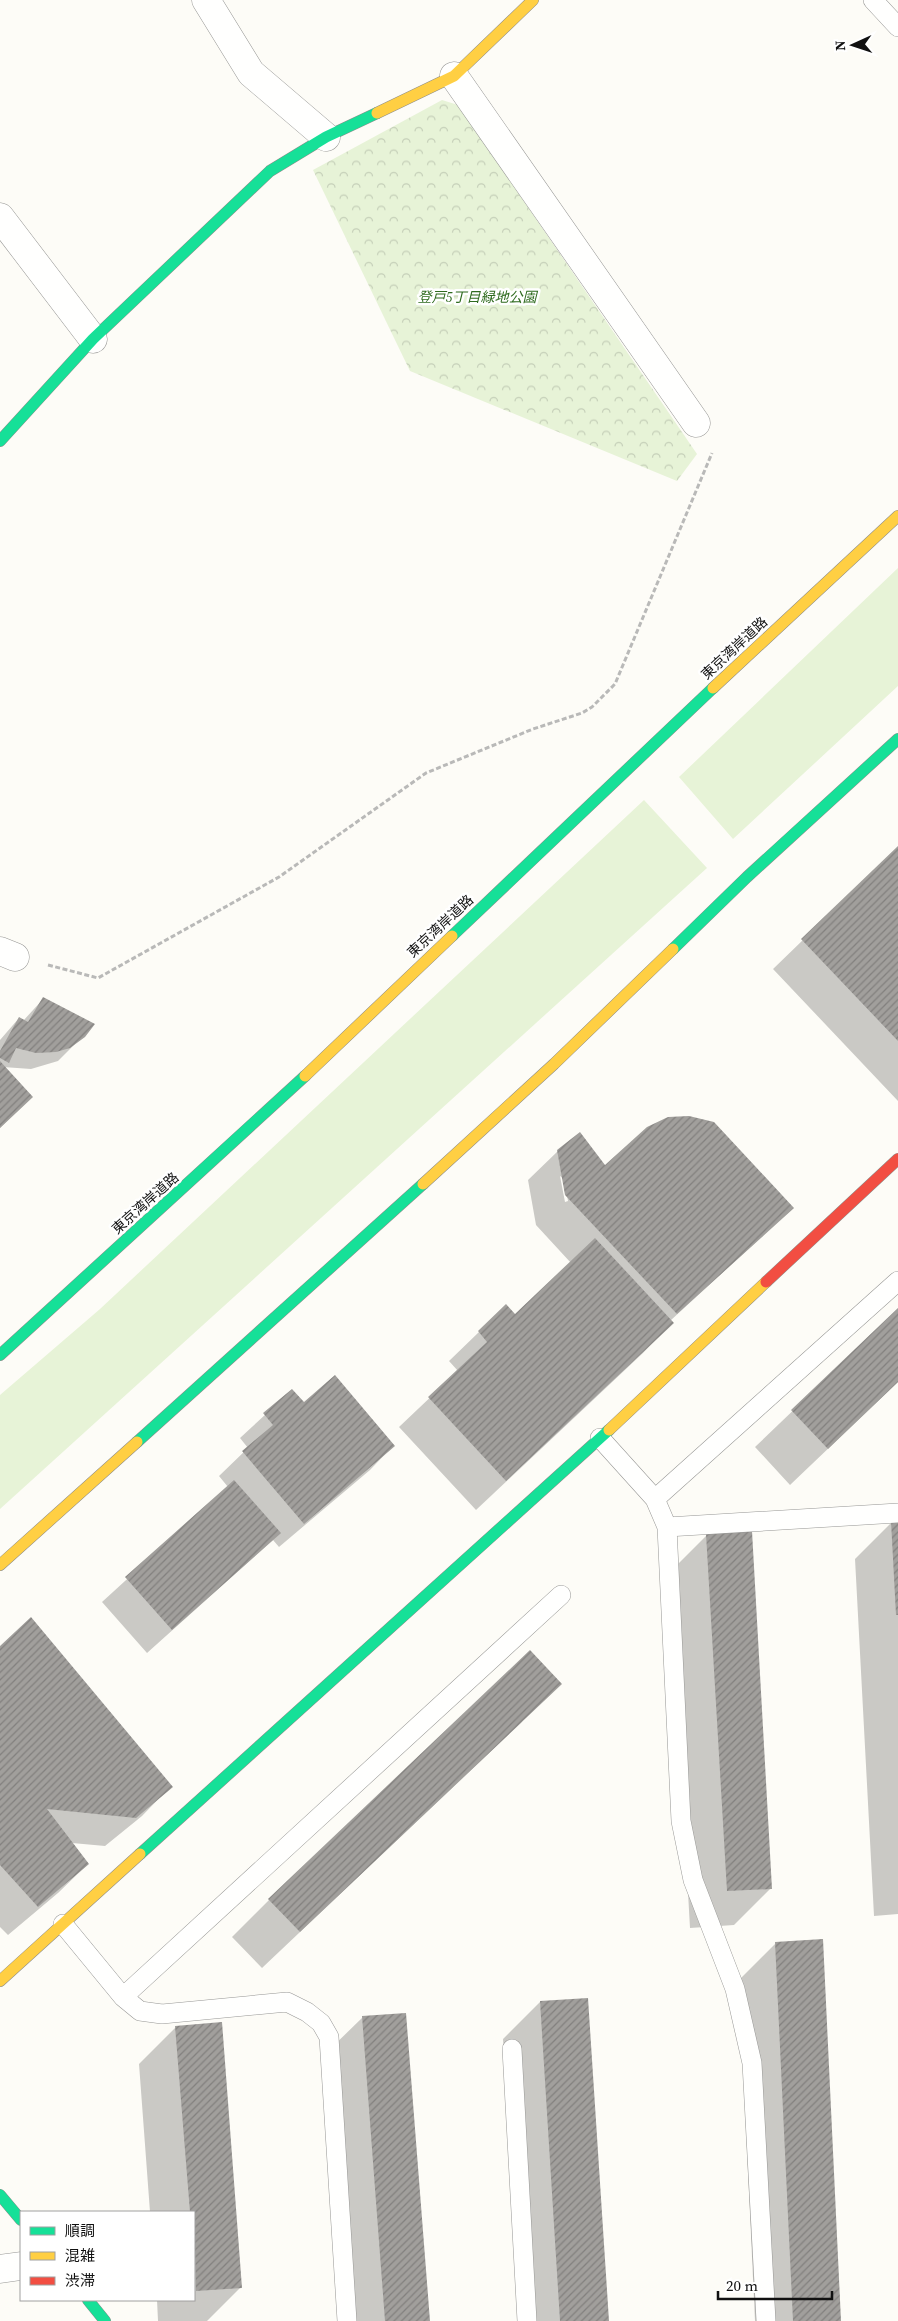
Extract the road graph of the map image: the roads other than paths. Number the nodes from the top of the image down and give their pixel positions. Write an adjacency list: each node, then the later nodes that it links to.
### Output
1 (206, 0): 6 (street)
2 (533, 0): 5 (main road)
3 (873, 0): 4 (lane)
4 (898, 27)
5 (454, 76): 6 (main road); 9 (street)
6 (326, 137): 8 (main road)
7 (0, 217): 8 (street)
8 (93, 339): 10 (main road)
9 (696, 423)
10 (0, 441)
11 (898, 516): 15 (main road, 東京湾岸道路)
12 (898, 738): 20 (main road)
13 (898, 1159): 16 (main road)
14 (898, 1281): 17 (lane)
15 (0, 1355)
16 (600, 1438): 17 (lane); 22 (main road)
17 (655, 1499): 19 (lane)
18 (898, 1514): 19 (lane)
19 (667, 1528): 34 (lane)
20 (0, 1565)
21 (561, 1595): 24 (lane)
22 (63, 1924): 23 (main road); 24 (lane)
23 (0, 1981)
24 (123, 1997): 32 (lane)
25 (512, 2049): 33 (lane)
26 (0, 2195): 27 (main road)
27 (20, 2219)
28 (20, 2266): 29 (street)
29 (0, 2269)
30 (89, 2301): 31 (main road)
31 (105, 2321)
32 (347, 2321)
33 (527, 2321)
34 (766, 2321)

